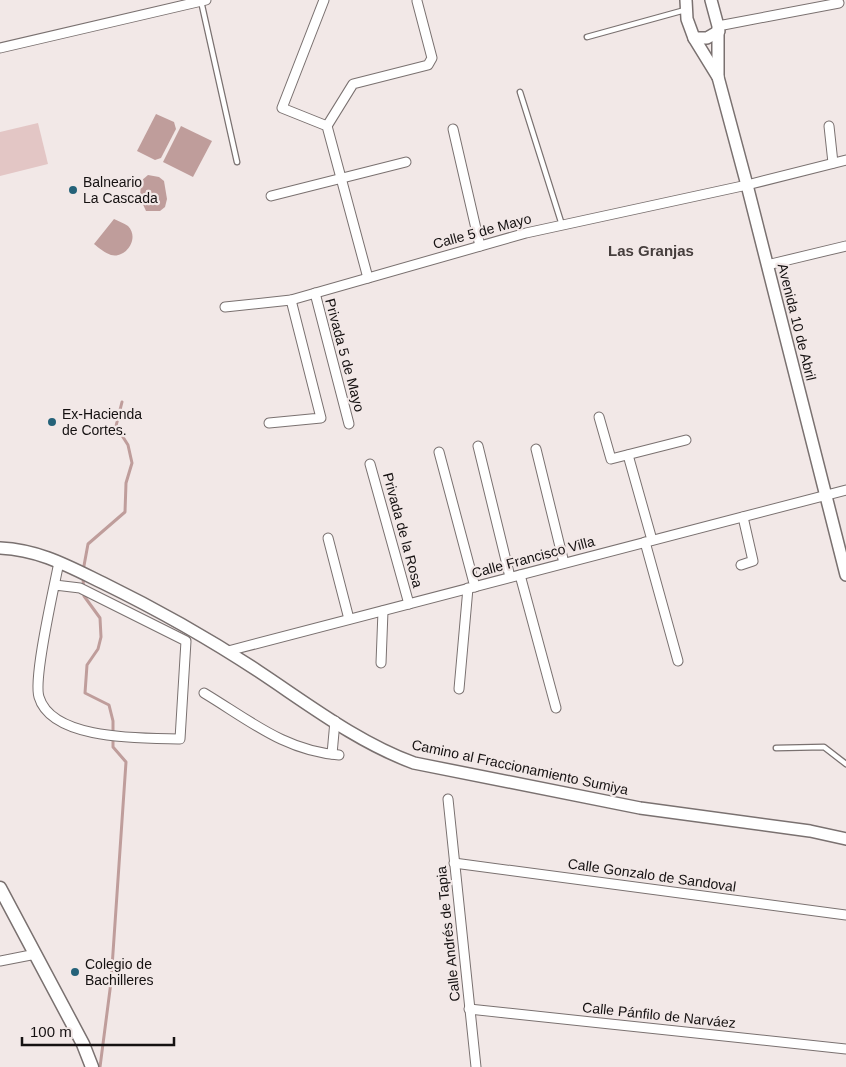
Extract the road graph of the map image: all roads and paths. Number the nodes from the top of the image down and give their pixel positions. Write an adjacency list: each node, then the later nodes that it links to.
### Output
1 (203, 0): 10 (street); 17 (lane)
2 (324, 0): 13 (street)
3 (417, 0): 13 (street)
4 (711, 0): 7 (street, Avenida 10 de Abril)
5 (839, 2): 7 (street)
6 (686, 3): 8 (lane); 9 (street, Avenida 10 de Abril)
7 (719, 28): 9 (street); 11 (street, Avenida 10 de Abril)
8 (587, 37)
9 (694, 38): 11 (street, Avenida 10 de Abril)
10 (0, 48)
11 (718, 78): 21 (street, Avenida 10 de Abril)
12 (520, 92): 23 (lane)
13 (327, 126): 20 (street)
14 (829, 126): 19 (street)
15 (453, 129): 24 (street)
16 (846, 160): 19 (street)
17 (237, 162)
18 (406, 162): 20 (street)
19 (834, 163): 21 (street)
20 (341, 178): 22 (street); 27 (street)
21 (747, 185): 23 (street, Calle 5 de Mayo); 26 (street, Avenida 10 de Abril)
22 (271, 196)
23 (562, 225): 24 (street, Calle 5 de Mayo)
24 (480, 246): 27 (street, Calle 5 de Mayo)
25 (846, 246): 26 (street)
26 (767, 266): 41 (street, Avenida 10 de Abril)
27 (368, 278): 28 (street, Calle 5 de Mayo)
28 (315, 293): 29 (street, Calle 5 de Mayo); 33 (street, Privada 5 de Mayo)
29 (291, 300): 30 (street, Calle 5 de Mayo); 32 (street)
30 (225, 307)
31 (599, 417): 38 (street)
32 (269, 423)
33 (349, 424)
34 (686, 440): 38 (street)
35 (478, 446): 51 (street)
36 (536, 449): 47 (street)
37 (439, 452): 53 (street)
38 (628, 455): 44 (street)
39 (370, 464): 54 (street, Privada de la Rosa)
40 (846, 490): 41 (street, Calle Francisco Villa)
41 (826, 495): 42 (street, Calle Francisco Villa); 50 (street, Avenida 10 de Abril)
42 (743, 517): 44 (street, Calle Francisco Villa); 48 (street)
43 (328, 538): 56 (street)
44 (649, 541): 47 (street, Calle Francisco Villa); 58 (street)
45 (0, 548): 46 (street, Camino al Fraccionamiento Sumiya)
46 (59, 562): 52 (street); 57 (street, Camino al Fraccionamiento Sumiya)
47 (564, 563): 49 (street, Calle Francisco Villa)
48 (741, 564)
49 (520, 575): 51 (street, Calle Francisco Villa); 62 (street)
50 (846, 575)
51 (510, 577): 53 (street, Calle Francisco Villa)
52 (55, 585): 52 (street)
53 (471, 587): 54 (street, Calle Francisco Villa); 60 (street)
54 (408, 604): 55 (street, Calle Francisco Villa)
55 (383, 611): 56 (street, Calle Francisco Villa); 59 (street)
56 (349, 619): 57 (street, Calle Francisco Villa)
57 (228, 651): 63 (street, Camino al Fraccionamiento Sumiya)
58 (678, 661)
59 (381, 662)
60 (459, 689)
61 (204, 693): 63 (street)
62 (556, 708)
63 (335, 721): 67 (street, Camino al Fraccionamiento Sumiya)
64 (776, 748): 65 (lane)
65 (846, 764)
66 (448, 799): 68 (street, Calle Andrés de Tapia)
67 (846, 838)
68 (454, 863): 70 (street, Calle Gonzalo de Sandoval); 73 (street, Calle Andrés de Tapia)
69 (0, 888): 71 (main road)
70 (846, 915)
71 (36, 954): 72 (street); 75 (main road)
72 (0, 961)
73 (469, 1009): 74 (street, Calle Pánfilo de Narváez); 76 (street, Calle Andrés de Tapia)
74 (846, 1048)
75 (92, 1067)
76 (476, 1067)

